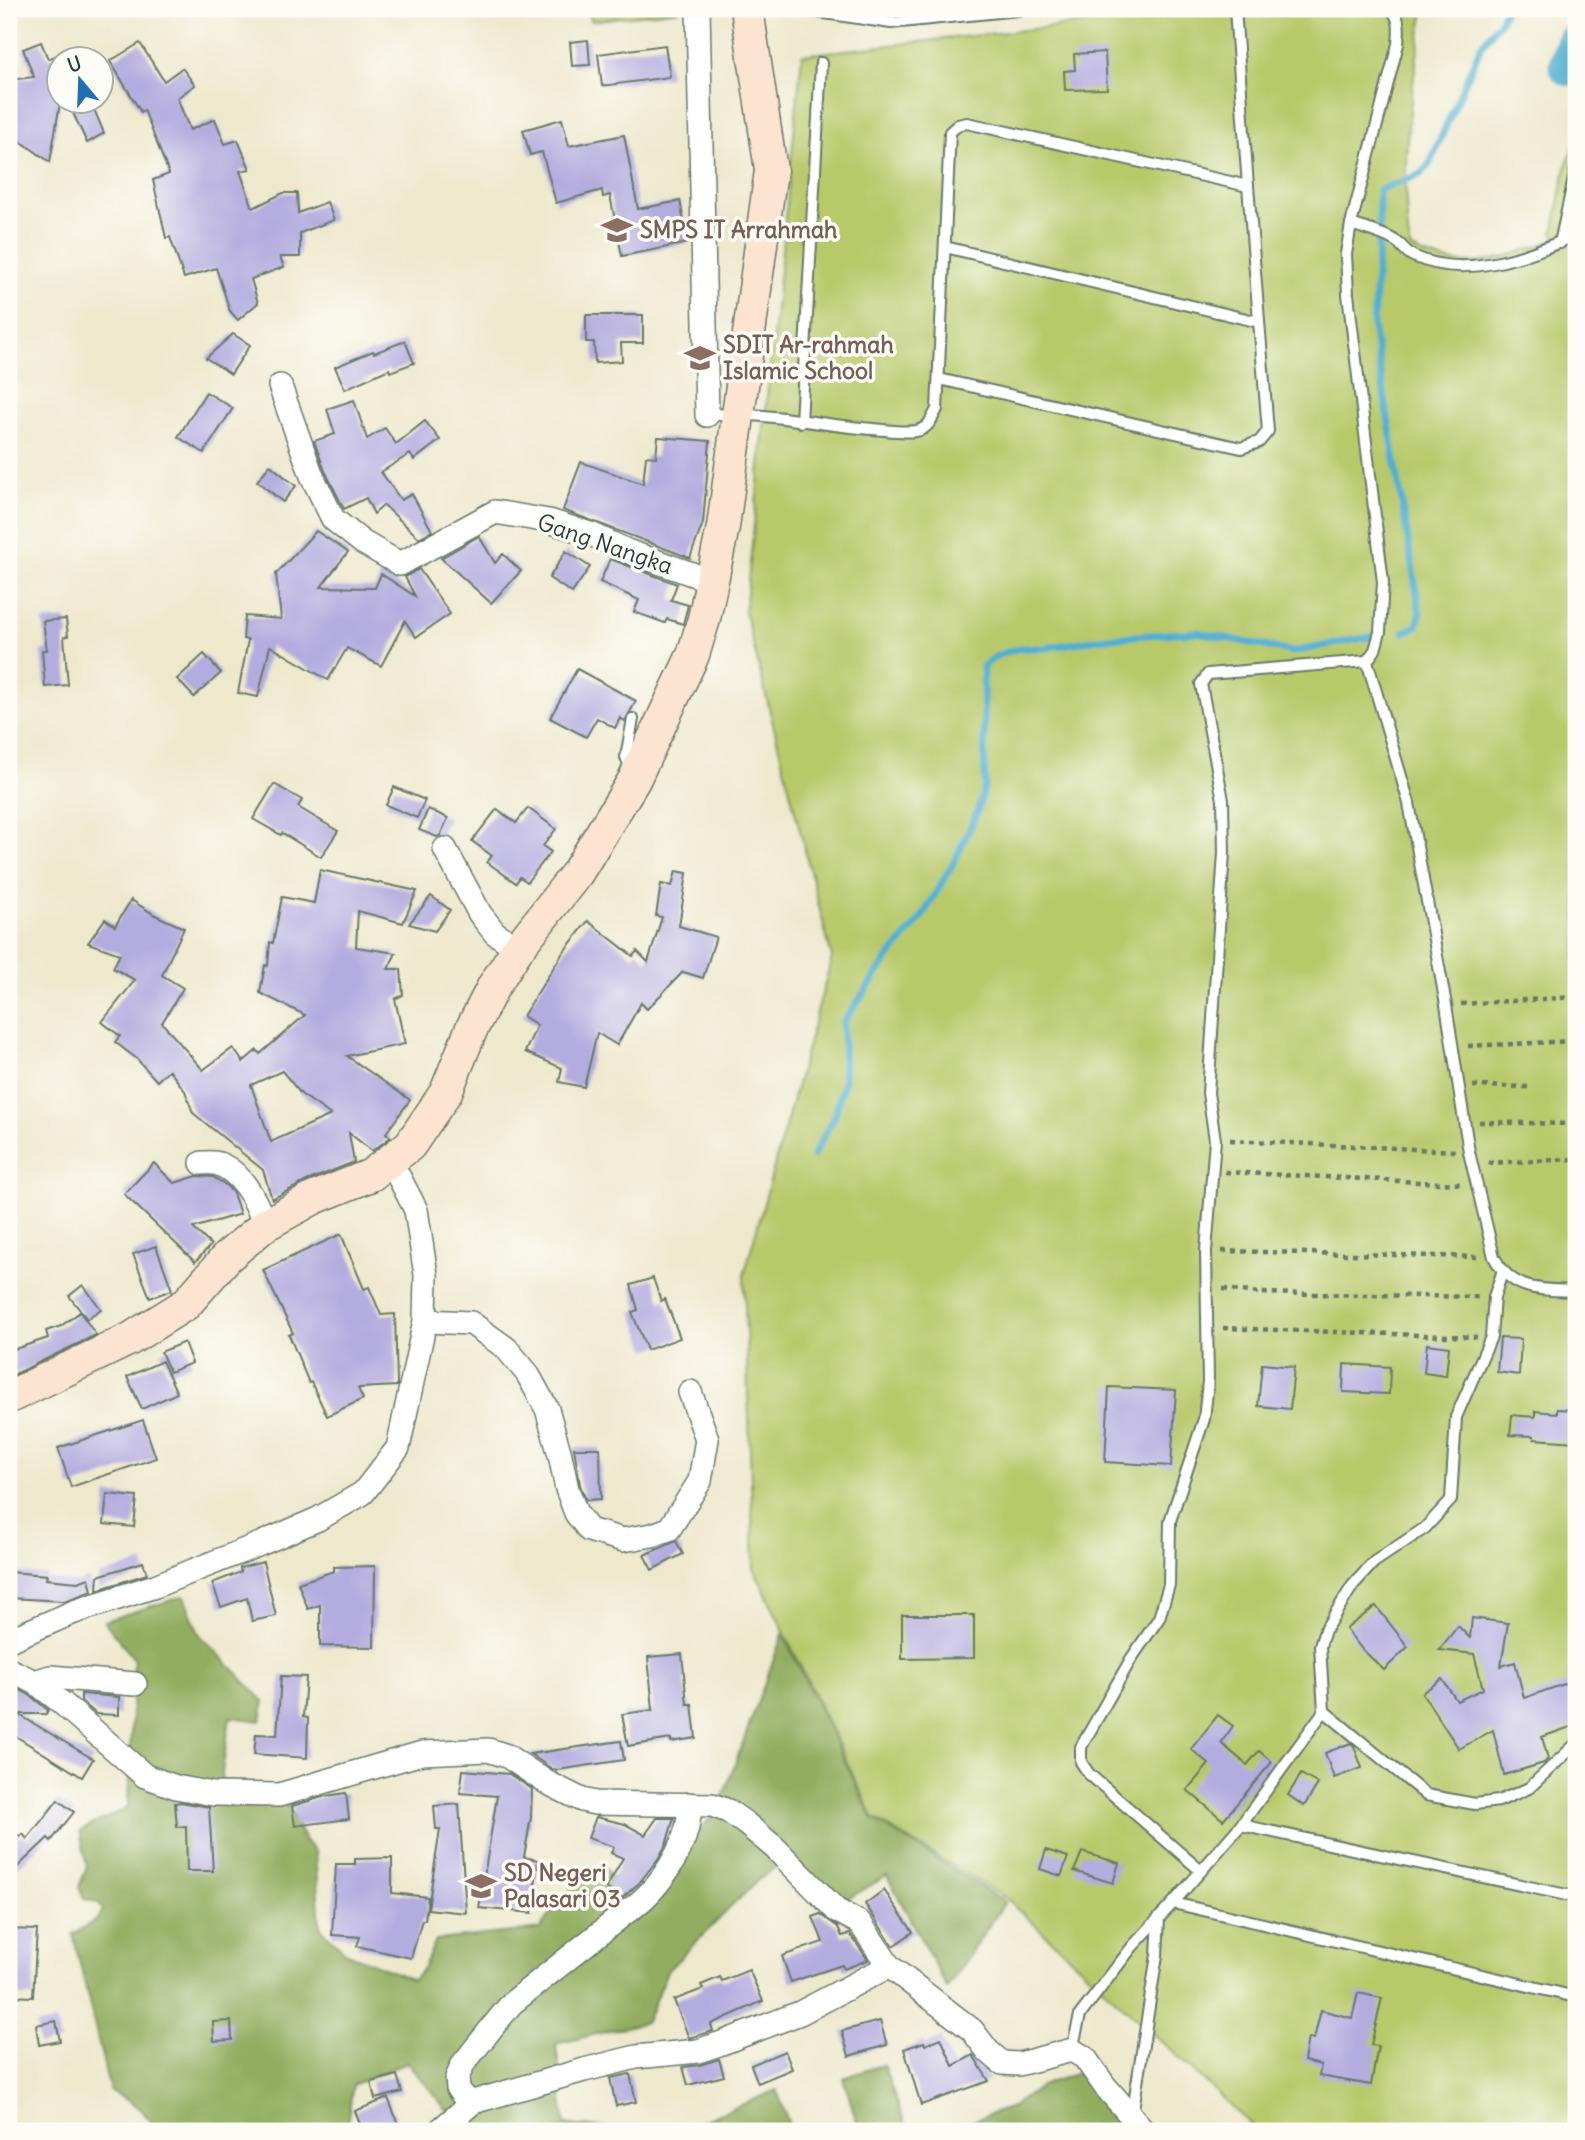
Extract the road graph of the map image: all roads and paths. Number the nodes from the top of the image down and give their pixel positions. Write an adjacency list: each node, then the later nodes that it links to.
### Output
1 (698, 9): 18 (street)
2 (747, 9): 17 (main road)
3 (798, 9): 4 (lane)
4 (1028, 9)
5 (1235, 9): 9 (lane)
6 (1391, 9): 10 (lane)
7 (821, 63): 19 (lane)
8 (1576, 169): 12 (lane)
9 (1248, 186): 13 (lane); 14 (lane)
10 (1351, 224): 12 (lane); 21 (lane)
11 (1576, 235): 12 (lane)
12 (1560, 243)
13 (945, 247): 14 (lane); 15 (lane)
14 (1259, 323): 15 (lane)
15 (939, 379): 19 (lane)
16 (280, 386): 20 (street, Gang Nangka)
17 (738, 413): 18 (lane); 19 (lane); 20 (main road)
18 (707, 415)
19 (801, 422)
20 (712, 581): 23 (main road)
21 (1367, 661): 27 (lane); 34 (lane)
22 (633, 719): 23 (lane)
23 (635, 780): 25 (main road)
24 (445, 849): 25 (street)
25 (518, 948): 37 (main road)
26 (1576, 997): 27 (path)
27 (1446, 1005): 29 (lane)
28 (1576, 1041): 29 (path)
29 (1453, 1046): 30 (lane)
30 (1458, 1086): 31 (path); 32 (lane)
31 (1530, 1087)
32 (1464, 1122): 33 (path); 35 (lane)
33 (1570, 1124)
34 (1215, 1140): 35 (path); 39 (lane)
35 (1469, 1152): 36 (path); 40 (lane)
36 (1576, 1159)
37 (390, 1160): 41 (main road); 48 (street)
38 (202, 1163): 41 (street)
39 (1211, 1172): 40 (path); 42 (lane)
40 (1476, 1185): 43 (lane)
41 (265, 1224): 52 (main road)
42 (1206, 1251): 43 (path); 45 (lane)
43 (1494, 1257): 44 (lane)
44 (1502, 1273): 46 (lane); 47 (lane)
45 (1206, 1287): 47 (path); 49 (lane)
46 (1576, 1291)
47 (1494, 1297): 50 (lane)
48 (425, 1321): 51 (street); 53 (street)
49 (1207, 1327): 50 (path); 61 (lane)
50 (1491, 1338): 57 (lane)
51 (690, 1392)
52 (9, 1397)
53 (9, 1640)
54 (9, 1670): 55 (street)
55 (35, 1682): 56 (street); 59 (street)
56 (135, 1684)
57 (1324, 1711): 58 (lane); 60 (lane)
58 (1576, 1744)
59 (689, 1804): 65 (street); 68 (street)
60 (1241, 1825): 61 (lane); 62 (lane)
61 (1201, 1871): 63 (lane)
62 (1576, 1897)
63 (1172, 1903): 64 (lane); 66 (lane)
64 (1159, 1918): 67 (lane); 69 (lane)
65 (890, 1966): 67 (street); 68 (street)
66 (1576, 1997)
67 (1072, 2050): 69 (street)
68 (473, 2102): 70 (street)
69 (1138, 2124)
70 (439, 2131)

